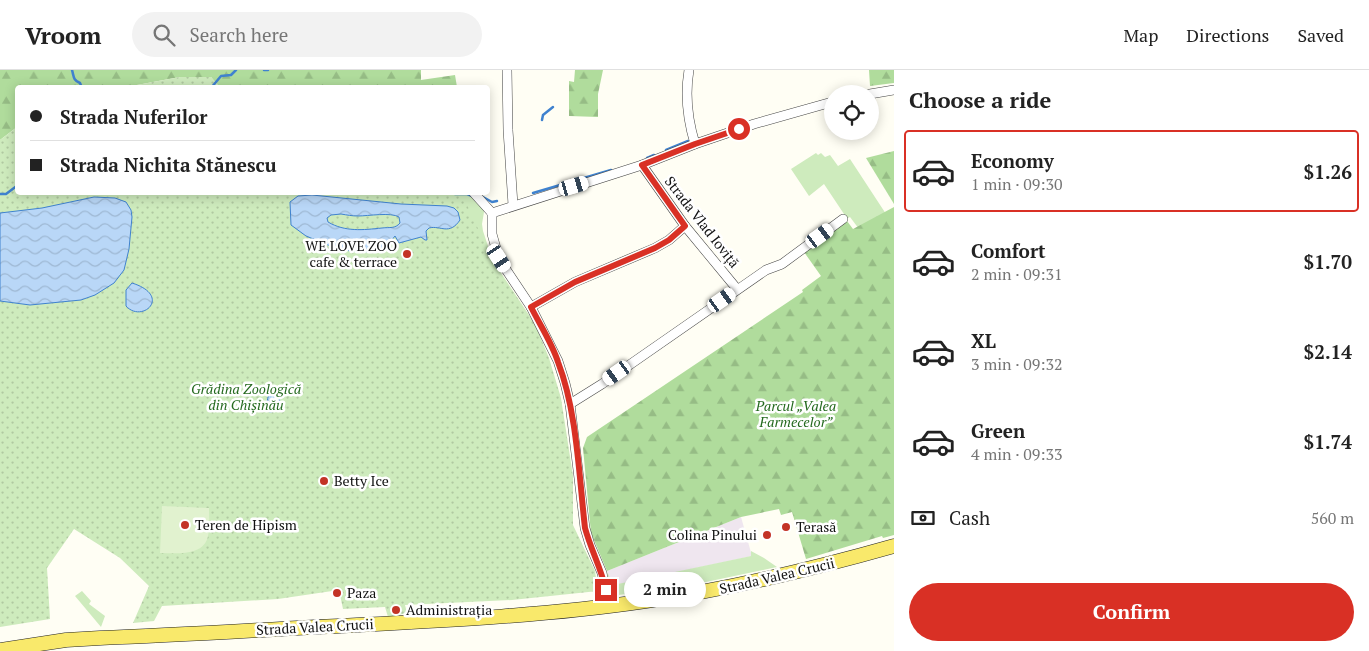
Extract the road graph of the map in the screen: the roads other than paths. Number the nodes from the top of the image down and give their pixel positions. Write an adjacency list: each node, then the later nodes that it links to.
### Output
1 (508, 70): 9 (street)
2 (689, 70): 6 (street)
3 (894, 90): 4 (street)
4 (879, 92)
5 (824, 104): 6 (street)
6 (695, 144): 7 (street)
7 (642, 165): 9 (street); 12 (street, Strada Vlad Ioviță)
8 (476, 195): 10 (street)
9 (513, 205): 10 (street)
10 (492, 213): 14 (street)
11 (843, 219): 13 (street, Strada Vlad Ioviță)
12 (685, 226): 13 (street, Strada Vlad Ioviță); 14 (street)
13 (737, 289): 15 (street)
14 (531, 307): 15 (street)
15 (570, 404): 17 (street)
16 (894, 546): 17 (main road, Strada Valea Crucii)
17 (609, 606): 18 (main road, Strada Valea Crucii)
18 (0, 650)

